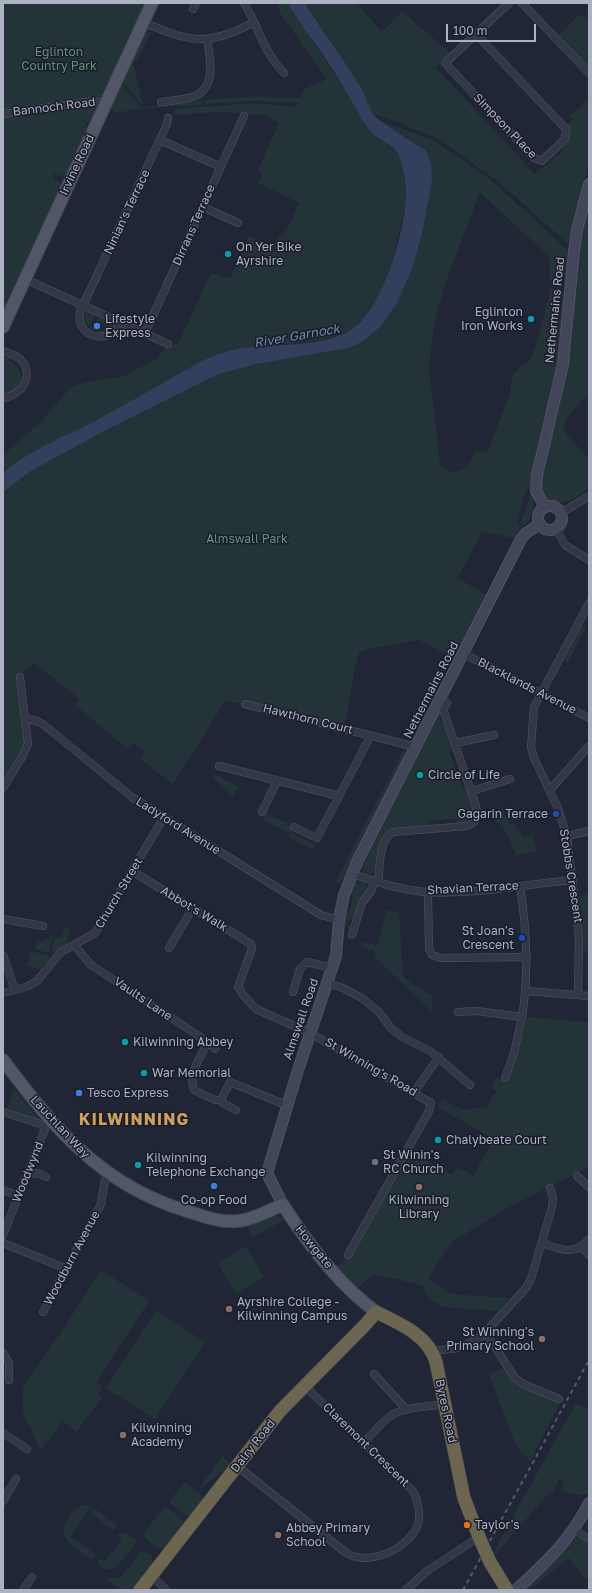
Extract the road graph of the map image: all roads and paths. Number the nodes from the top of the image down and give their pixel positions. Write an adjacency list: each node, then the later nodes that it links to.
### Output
1 (152, 3): 5 (main road, Irvine Road)
2 (244, 3): 6 (street)
3 (509, 3): 7 (street, Simpson Place)
4 (522, 3): 10 (street)
5 (143, 22): 8 (street); 12 (main road, Irvine Road)
6 (254, 22): 8 (street); 9 (street)
7 (476, 34): 7 (street, Simpson Place)
8 (207, 39): 11 (street)
9 (284, 73)
10 (589, 73)
11 (162, 102)
12 (106, 103): 13 (street, Bannoch Road); 22 (main road, Irvine Road)
13 (3, 114)
14 (244, 116): 17 (street, Dirrans Terrace)
15 (168, 118): 16 (street, Ninian's Terrace)
16 (160, 140): 17 (street); 23 (street, Ninian's Terrace)
17 (221, 167): 19 (street, Dirrans Terrace)
18 (589, 184): 20 (main road, Nethermains Road)
19 (202, 207): 21 (street); 26 (street, Dirrans Terrace)
20 (585, 210): 31 (main road, Nethermains Road)
21 (238, 224)
22 (25, 279): 23 (street); 25 (main road, Irvine Road)
23 (84, 305): 24 (street); 24 (street, Ninian's Terrace)
24 (121, 322): 26 (street)
25 (3, 327)
26 (145, 333): 27 (street)
27 (168, 344)
28 (3, 351): 29 (street)
29 (3, 398)
30 (589, 496): 32 (street)
31 (545, 507): 32 (main road); 33 (main road)
32 (561, 513): 34 (main road)
33 (540, 524): 34 (main road); 37 (main road, Nethermains Road)
34 (556, 528): 35 (street)
35 (589, 560)
36 (589, 603): 39 (street, Stobbs Crescent)
37 (464, 654): 39 (street, Blacklands Avenue); 48 (main road, Nethermains Road)
38 (20, 677): 43 (street)
39 (541, 694): 42 (street, Blacklands Avenue); 53 (street, Stobbs Crescent)
40 (447, 703): 46 (street)
41 (245, 704): 44 (street, Hawthorn Court)
42 (589, 718)
43 (26, 719): 52 (street); 57 (street, Ladyford Avenue)
44 (371, 735): 48 (street, Hawthorn Court); 55 (street, Hawthorn Court)
45 (494, 735): 46 (street)
46 (455, 743): 54 (street)
47 (589, 746): 53 (street)
48 (416, 747): 62 (main road, Nethermains Road)
49 (219, 766): 51 (street)
50 (510, 779): 54 (street)
51 (277, 781): 55 (street); 56 (street)
52 (3, 788)
53 (550, 790): 60 (street, Stobbs Crescent)
54 (472, 791): 64 (street)
55 (339, 796): 58 (street, Hawthorn Court)
56 (262, 812)
57 (164, 817): 61 (street, Church Street); 69 (street, Ladyford Avenue)
58 (294, 827)
59 (589, 831): 60 (street)
60 (567, 836): 63 (street, Stobbs Crescent)
61 (132, 871): 67 (street, Abbot's Walk); 72 (street, Church Street)
62 (352, 874): 64 (street, Shavian Terrace); 69 (main road, Almswall Road)
63 (573, 880): 65 (street, Shavian Terrace); 83 (street, Stobbs Crescent)
64 (376, 882): 66 (street, Shavian Terrace); 71 (street)
65 (520, 886): 66 (street, Shavian Terrace); 75 (street)
66 (428, 892): 75 (street)
67 (193, 908): 73 (street); 78 (street, Abbot's Walk)
68 (3, 919): 70 (street)
69 (339, 920): 76 (main road, Almswall Road)
70 (43, 926)
71 (352, 934)
72 (75, 946): 79 (street, Church Street); 88 (street, Vaults Lane)
73 (170, 948)
74 (3, 955): 79 (street)
75 (527, 957): 80 (street)
76 (332, 968): 77 (main road, Almswall Road); 82 (street)
77 (328, 983): 87 (main road, Almswall Road); 90 (street)
78 (238, 984): 87 (street, St Winning's Road)
79 (15, 990): 81 (street, Church Street)
80 (526, 991): 83 (street); 86 (street)
81 (3, 992)
82 (293, 992)
83 (578, 995): 84 (street)
84 (589, 996)
85 (458, 1012): 86 (street)
86 (522, 1018): 92 (street)
87 (310, 1033): 94 (street, St Winning's Road); 96 (main road, Almswall Road)
88 (208, 1042): 89 (street, Vaults Lane); 95 (street)
89 (215, 1049)
90 (439, 1057): 93 (street); 94 (street)
91 (3, 1060): 108 (main road, Lauchlan Way)
92 (505, 1078)
93 (470, 1085)
94 (414, 1092): 114 (street, St Winning's Road)
95 (221, 1100): 96 (street); 97 (street)
96 (286, 1105): 99 (main road, Almswall Road)
97 (236, 1110)
98 (3, 1112): 100 (street, Woodwynd)
99 (267, 1171): 108 (main road, Howgate)
100 (27, 1175): 102 (street); 107 (street, Woodwynd)
101 (577, 1176): 104 (street)
102 (46, 1177)
103 (105, 1180): 116 (street, Woodburn Avenue)
104 (589, 1187)
105 (550, 1188): 112 (street)
106 (3, 1190): 107 (street)
107 (19, 1196): 109 (street, Woodwynd)
108 (283, 1205): 118 (main road, Howgate)
109 (3, 1235)
110 (589, 1239): 113 (street)
111 (3, 1243): 116 (street)
112 (542, 1243): 113 (street); 119 (street)
113 (581, 1247): 115 (street)
114 (348, 1255)
115 (589, 1255)
116 (66, 1269): 117 (street, Woodburn Avenue)
117 (43, 1312)
118 (376, 1312): 120 (highway, Byres Road); 124 (highway, Dalry Road)
119 (486, 1333): 120 (street); 125 (street)
120 (432, 1351): 126 (highway, Byres Road)
121 (3, 1353): 123 (street)
122 (374, 1374): 127 (street)
123 (9, 1380)
124 (305, 1386): 129 (street, Claremont Crescent); 131 (highway, Dalry Road)
125 (559, 1398)
126 (445, 1404): 127 (street); 136 (highway, Byres Road)
127 (406, 1409): 129 (street)
128 (3, 1433): 130 (street)
129 (363, 1444): 131 (street, Claremont Crescent)
130 (27, 1448)
131 (237, 1466): 138 (highway, Dalry Road)
132 (16, 1479): 133 (street)
133 (3, 1500)
134 (589, 1504): 135 (main road)
135 (575, 1530): 137 (street); 145 (main road)
136 (479, 1537): 143 (street); 144 (highway, Byres Road, bridge)
137 (589, 1539)
138 (151, 1575): 141 (highway, Dalry Road); 142 (street)
139 (32, 1577): 140 (street)
140 (23, 1590)
141 (140, 1590)
142 (166, 1590)
143 (406, 1590)
144 (507, 1590)
145 (516, 1590)

